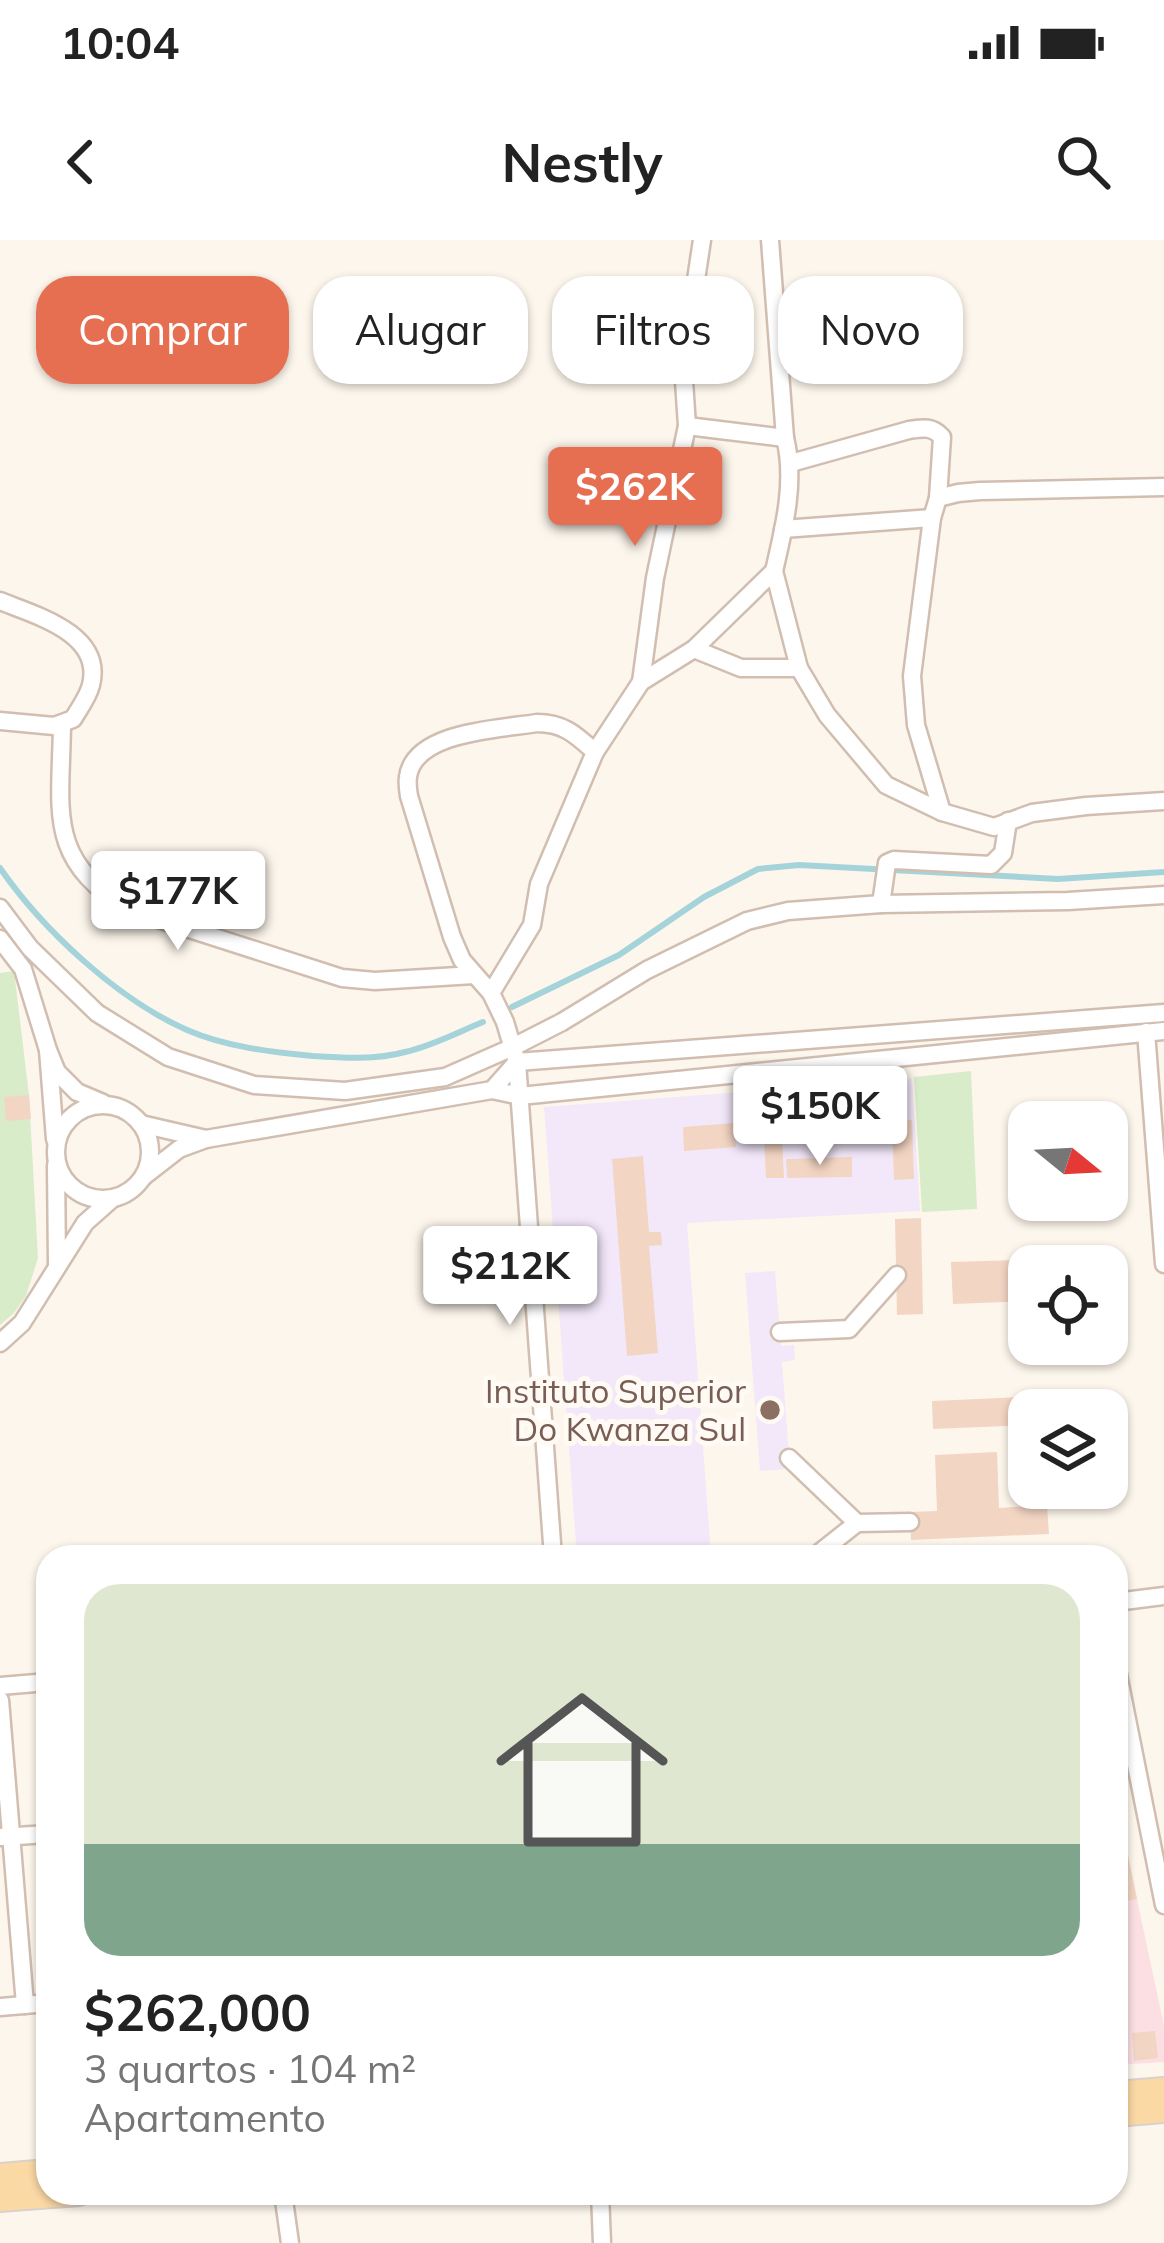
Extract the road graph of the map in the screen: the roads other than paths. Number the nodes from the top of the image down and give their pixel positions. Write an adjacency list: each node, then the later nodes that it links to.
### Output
1 (702, 240): 3 (street)
2 (770, 240): 4 (street)
3 (688, 426): 4 (street); 14 (street)
4 (784, 438): 5 (street)
5 (791, 463): 7 (street); 9 (street)
6 (1164, 487): 7 (street)
7 (938, 498): 8 (street)
8 (932, 518): 9 (street); 19 (street)
9 (783, 529): 10 (street)
10 (774, 571): 12 (street); 13 (street)
11 (0, 601): 16 (street)
12 (694, 649): 13 (street); 14 (street)
13 (799, 668): 19 (street)
14 (641, 682): 17 (street)
15 (0, 721): 16 (street)
16 (62, 724): 25 (street)
17 (595, 752): 25 (street); 26 (street)
18 (1164, 801): 20 (street)
19 (942, 812): 20 (street)
20 (1009, 821): 22 (street)
21 (1164, 895): 22 (street)
22 (881, 900): 30 (street)
23 (0, 908): 30 (street)
24 (0, 939): 29 (street)
25 (474, 975): 26 (street)
26 (491, 993): 30 (street)
27 (1164, 1013): 30 (street)
28 (1155, 1032): 32 (street); 40 (street)
29 (48, 1050): 33 (street); 36 (street)
30 (515, 1055): 31 (street); 32 (street)
31 (492, 1090): 32 (street); 35 (street)
32 (520, 1096): 47 (street)
33 (106, 1105): 34 (street); 36 (street)
34 (141, 1124): 35 (street); 37 (street)
35 (206, 1139): 37 (street)
36 (56, 1150): 38 (street); 39 (street)
37 (143, 1177): 38 (street)
38 (112, 1199): 39 (street)
39 (57, 1264): 43 (street)
40 (1164, 1264)
41 (897, 1275): 42 (street)
42 (780, 1333)
43 (0, 1343)
44 (789, 1458): 46 (street)
45 (910, 1522): 46 (street)
46 (857, 1523): 48 (street)
47 (552, 1545)
48 (829, 1545)
49 (1164, 1596): 50 (street)
50 (1128, 1600)
51 (36, 1683): 52 (street)
52 (0, 1686)
53 (0, 1700): 56 (street)
54 (1128, 1724): 57 (street)
55 (36, 1835): 56 (street)
56 (5, 1836): 59 (street)
57 (1164, 1905)
58 (36, 2004): 59 (street)
59 (25, 2005): 60 (street)
60 (0, 2007)
61 (1164, 2090): 62 (main road)
62 (1128, 2093)
63 (1164, 2110): 64 (main road)
64 (1128, 2113)
65 (36, 2173): 66 (main road)
66 (0, 2176)
67 (36, 2196): 68 (main road)
68 (0, 2199)
69 (285, 2205): 71 (street)
70 (600, 2205): 72 (street)
71 (290, 2243)
72 (602, 2243)

